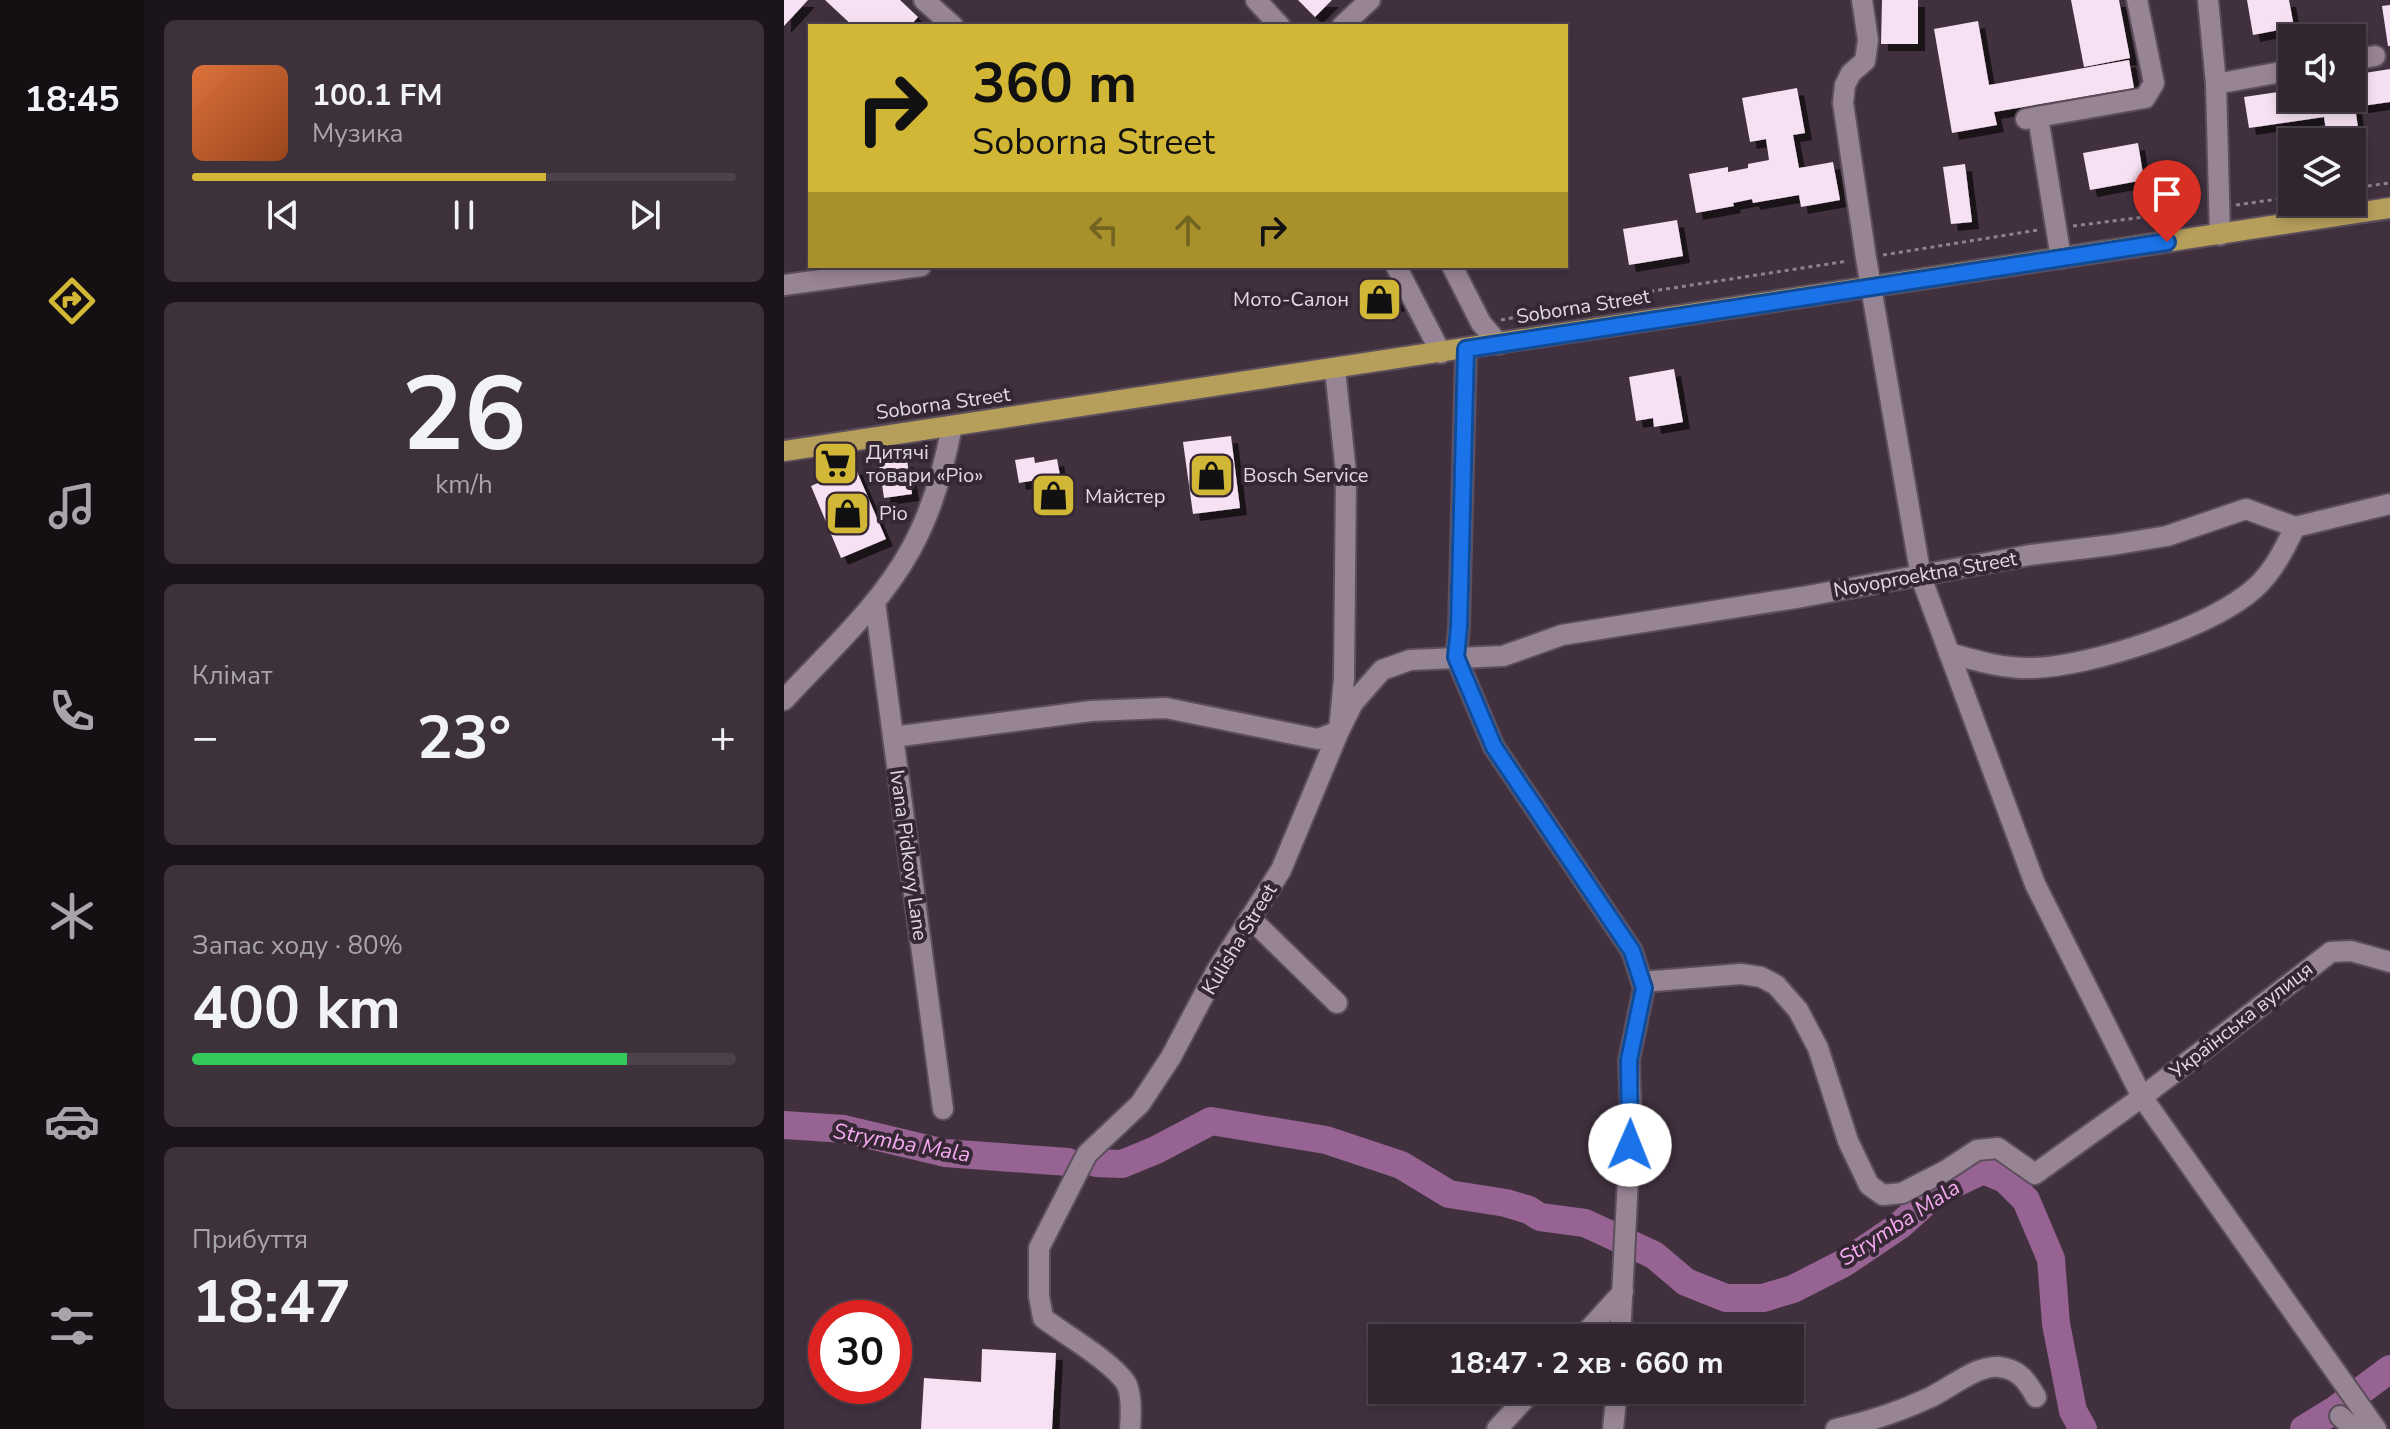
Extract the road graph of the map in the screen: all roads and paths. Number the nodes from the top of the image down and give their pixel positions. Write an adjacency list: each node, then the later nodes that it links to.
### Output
1 (924, 0): 7 (street)
2 (1256, 0): 8 (street)
3 (1370, 0): 9 (street)
4 (1862, 0): 21 (street)
5 (2137, 0): 19 (street)
6 (2208, 0): 13 (street)
7 (951, 24)
8 (1278, 24)
9 (1344, 24)
10 (2375, 56): 11 (street)
11 (2366, 58)
12 (2278, 73): 13 (street)
13 (2216, 84): 17 (street)
14 (2390, 183): 15 (path)
15 (2366, 186)
16 (2278, 199): 17 (path)
17 (2220, 208): 19 (path); 20 (street)
18 (2390, 208): 20 (main road, Soborna Street)
19 (2056, 228): 21 (path); 22 (street)
20 (2220, 235): 22 (main road, Soborna Street)
21 (1866, 258): 27 (street); 28 (path)
22 (2061, 258): 27 (main road, Soborna Street)
23 (907, 268): 26 (street)
24 (1397, 268): 31 (street)
25 (1453, 268): 28 (street)
26 (784, 285)
27 (1872, 285): 29 (main road, Soborna Street); 37 (street)
28 (1481, 323): 29 (street)
29 (1499, 344): 30 (main road, Soborna Street)
30 (1466, 349): 31 (main road, Soborna Street); 40 (street)
31 (1441, 353): 32 (main road, Soborna Street)
32 (1335, 369): 33 (main road, Soborna Street); 42 (street, Kulisha Street)
33 (952, 426): 34 (main road, Soborna Street); 38 (street)
34 (784, 451)
35 (2390, 504): 36 (street)
36 (2295, 527): 37 (street, Novoproektna Street); 39 (street)
37 (1921, 577): 39 (street); 40 (street, Novoproektna Street)
38 (875, 602): 41 (street); 43 (street, Ivana Pidkovy Lane)
39 (1949, 653): 48 (street)
40 (1456, 657): 42 (street, Novoproektna Street); 46 (street)
41 (784, 700)
42 (1339, 731): 43 (street); 44 (street, Kulisha Street)
43 (893, 737): 49 (street, Ivana Pidkovy Lane)
44 (1250, 918): 47 (street); 57 (street, Kulisha Street)
45 (2390, 962): 48 (street, Українська вулиця)
46 (1642, 982): 48 (street, Українська вулиця); 50 (street)
47 (1337, 1003)
48 (2142, 1097): 56 (street)
49 (943, 1109)
50 (1623, 1284): 51 (street); 52 (street)
51 (1592, 1324)
52 (1621, 1324)
53 (2036, 1397): 60 (street)
54 (1520, 1404): 58 (street)
55 (1616, 1404): 59 (street)
56 (2351, 1418): 61 (street)
57 (1130, 1429)
58 (1497, 1429)
59 (1613, 1429)
60 (1836, 1429)
61 (2376, 1429)

